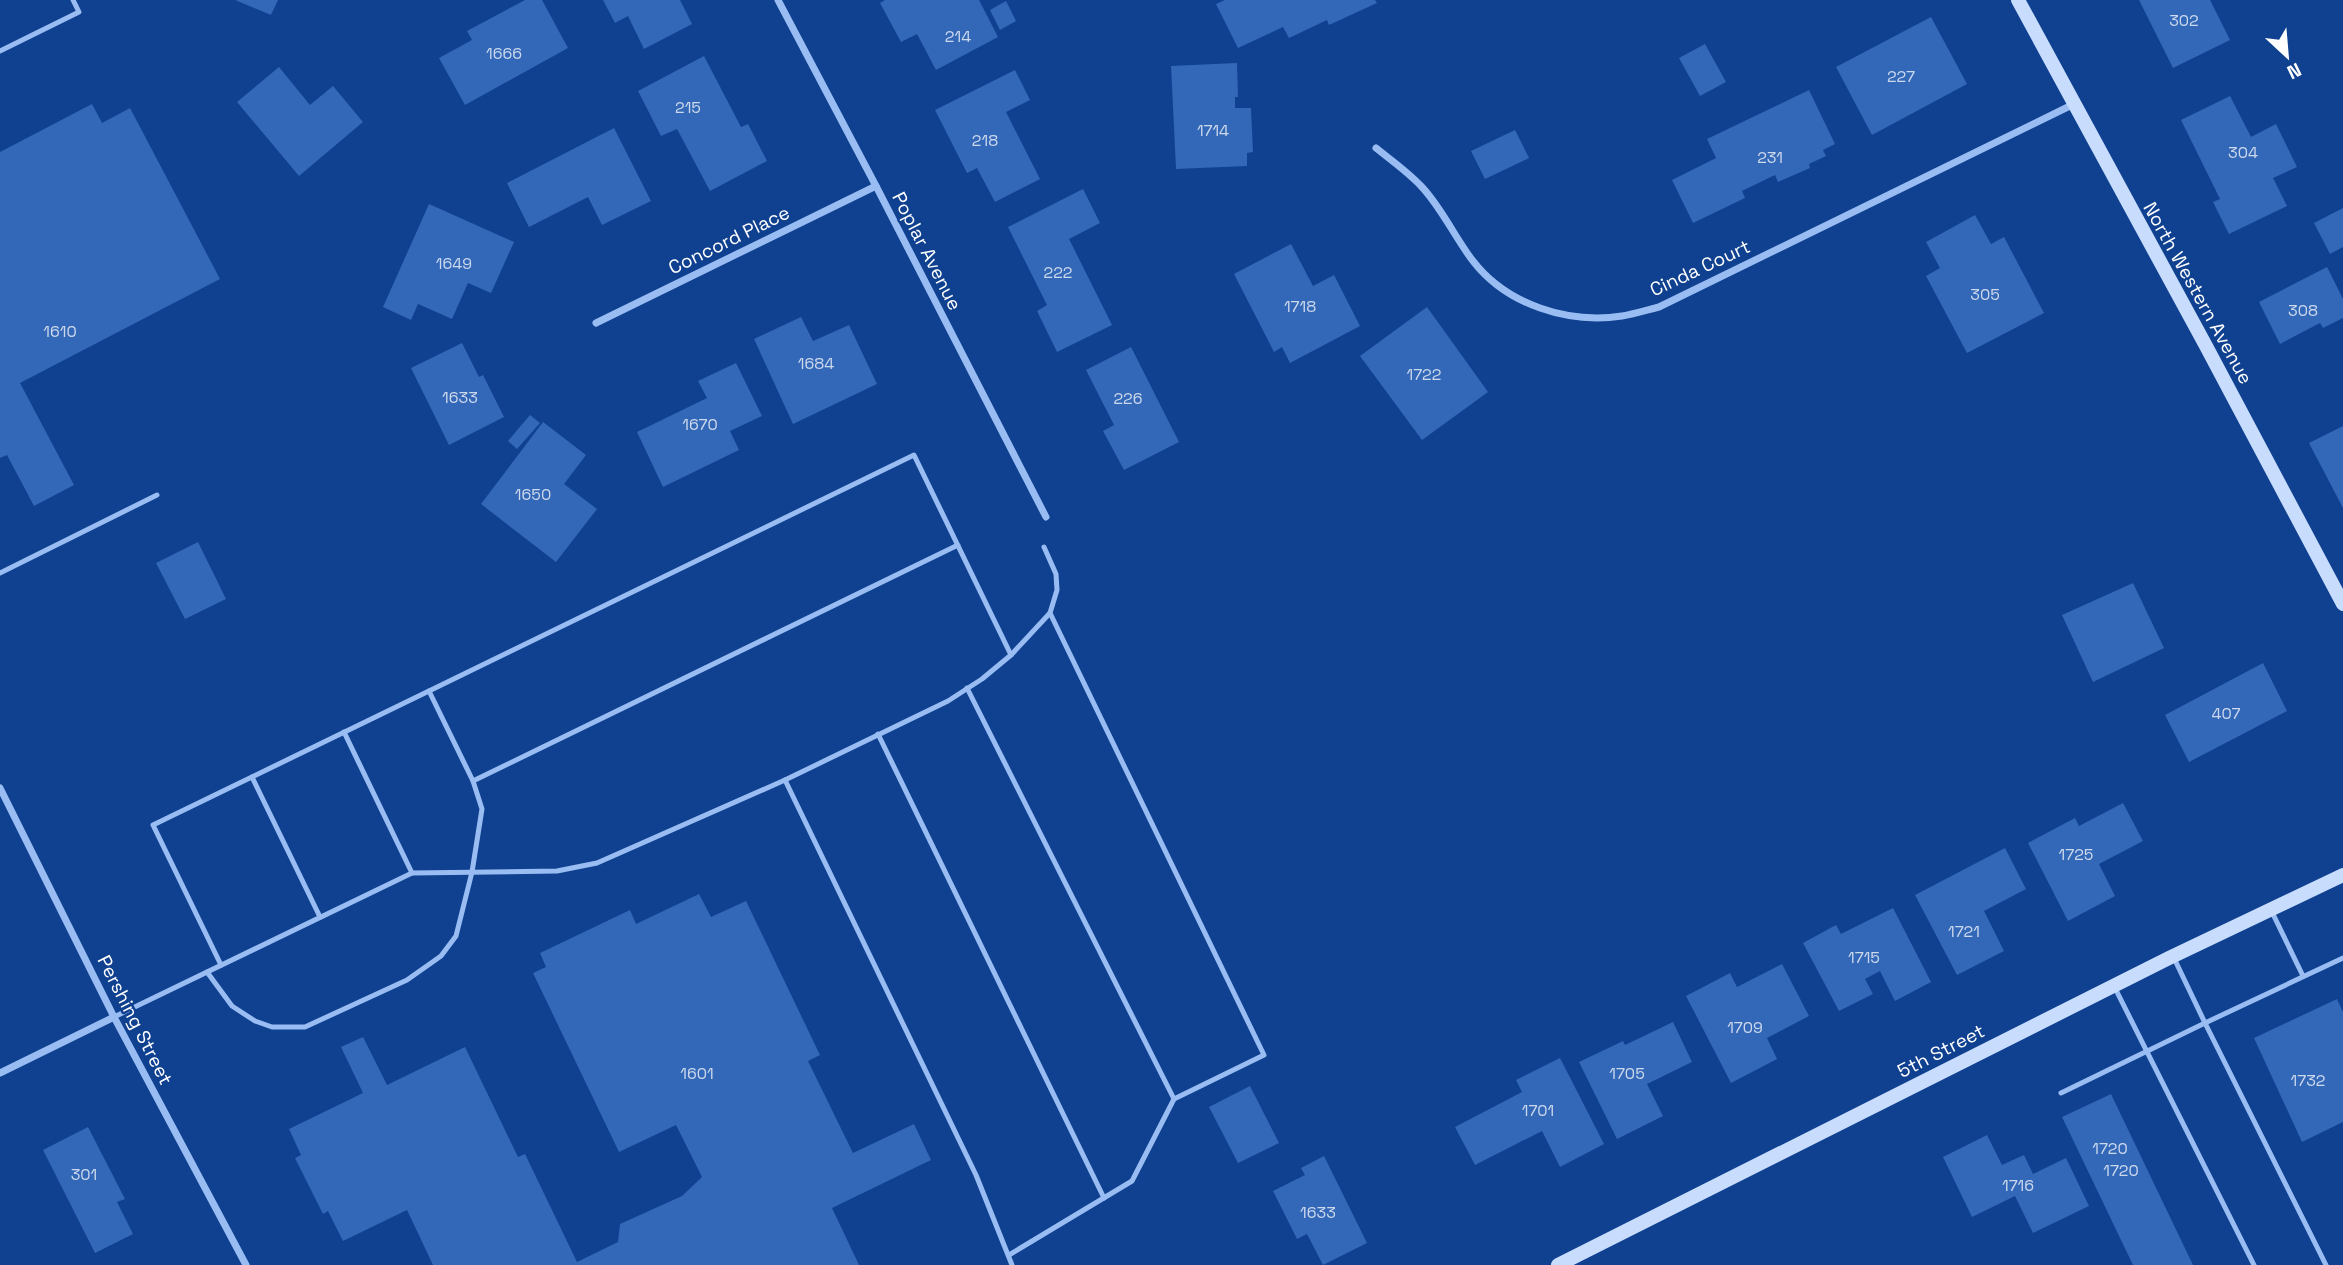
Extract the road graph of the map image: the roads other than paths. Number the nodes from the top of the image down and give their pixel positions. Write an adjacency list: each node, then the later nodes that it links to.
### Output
1 (73, 0): 4 (lane)
2 (778, 0): 7 (street, Poplar Avenue)
3 (2018, 0): 5 (main road, North Western Avenue)
4 (0, 51)
5 (2074, 104): 6 (street, Cinda Court); 14 (main road, North Western Avenue)
6 (1376, 148)
7 (876, 186): 8 (street, Concord Place); 10 (street, Poplar Avenue)
8 (596, 323)
9 (157, 495): 13 (lane)
10 (1046, 517)
11 (958, 545): 16 (lane); 18 (lane); 23 (lane)
12 (1044, 547): 15 (lane)
13 (0, 572)
14 (2343, 604)
15 (1050, 613): 16 (lane); 41 (lane)
16 (1011, 655): 17 (lane)
17 (967, 688): 20 (lane); 41 (lane)
18 (429, 691): 19 (lane); 23 (lane)
19 (344, 732): 21 (lane); 26 (lane)
20 (878, 734): 22 (lane); 42 (lane)
21 (252, 777): 29 (lane); 32 (lane)
22 (785, 780): 25 (lane); 43 (lane)
23 (473, 781): 25 (lane)
24 (0, 788): 36 (street, Pershing Street)
25 (472, 872): 26 (lane); 33 (lane)
26 (412, 873): 29 (lane)
27 (2343, 876): 28 (main road, 5th Street)
28 (2271, 909): 30 (main road, 5th Street); 34 (lane)
29 (320, 917): 32 (lane)
30 (2174, 956): 35 (main road, 5th Street); 37 (lane)
31 (2343, 958): 34 (lane)
32 (221, 965): 33 (lane)
33 (207, 972): 36 (lane)
34 (2303, 976): 37 (lane)
35 (2114, 986): 38 (lane); 46 (main road, 5th Street)
36 (114, 1017): 39 (street); 44 (street, Pershing Street)
37 (2205, 1023): 38 (lane); 48 (lane)
38 (2146, 1051): 40 (lane); 47 (lane)
39 (0, 1073)
40 (2061, 1093)
41 (1174, 1099): 42 (lane)
42 (1104, 1198): 43 (lane)
43 (1009, 1255): 45 (lane)
44 (246, 1265)
45 (1012, 1265)
46 (1558, 1265)
47 (2254, 1265)
48 (2326, 1265)

